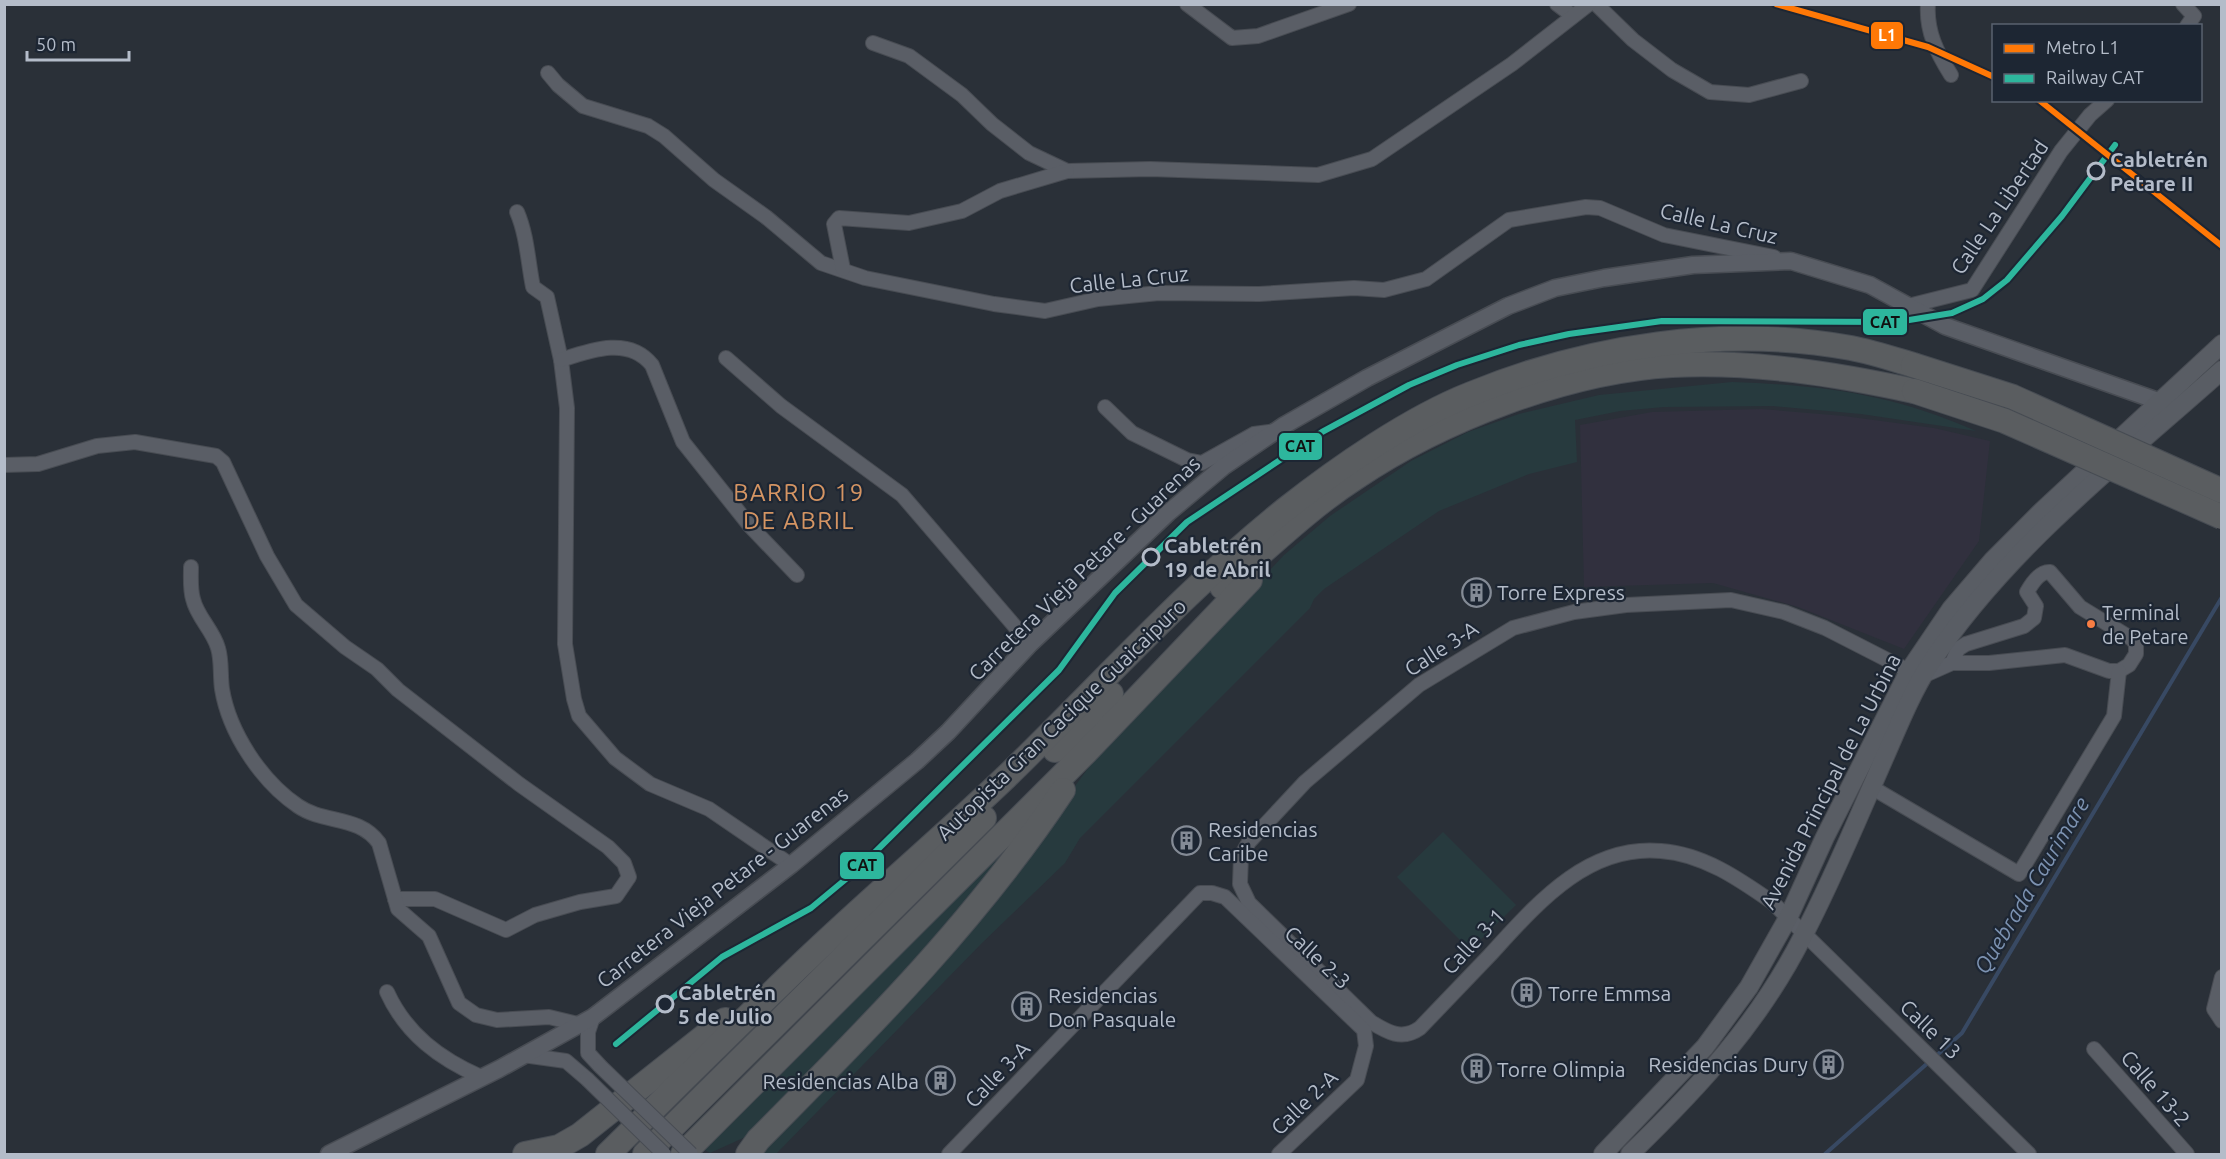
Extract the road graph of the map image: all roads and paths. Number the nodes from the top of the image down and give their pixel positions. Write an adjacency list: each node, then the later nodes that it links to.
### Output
1 (1187, 4): 2 (street)
2 (1348, 4)
3 (1557, 4): 8 (street)
4 (1588, 4): 8 (street)
5 (1596, 4): 13 (street)
6 (1928, 4): 12 (street)
7 (2183, 4): 9 (street)
8 (1573, 16): 15 (street)
9 (2191, 21)
10 (873, 43): 15 (street)
11 (548, 73): 18 (street, Calle La Cruz)
12 (1951, 75)
13 (1802, 81)
14 (2105, 102): 19 (street, Calle La Libertad)
15 (1066, 171): 18 (street)
16 (517, 212): 22 (street)
17 (1791, 261): 18 (street, Calle La Cruz); 19 (street, Carretera Vieja Petare - Guarenas); 26 (street, Carretera Vieja Petare - Guarenas)
18 (843, 269)
19 (1908, 306): 24 (street, Carretera Vieja Petare - Guarenas)
20 (2222, 344): 24 (main road, Avenida Principal de La Urbina)
21 (726, 358): 33 (street)
22 (561, 360): 32 (street); 39 (street)
23 (2222, 370): 36 (main road, Avenida Principal de La Urbina)
24 (2158, 401): 36 (main road, Avenida Principal de La Urbina)
25 (1105, 407): 26 (street)
26 (1276, 431): 33 (street, Carretera Vieja Petare - Guarenas)
27 (4, 465): 42 (street)
28 (2222, 491): 44 (highway, Autopista Gran Cacique Guaicaipuro, bridge)
29 (2222, 517): 30 (highway, Autopista Gran Cacique Guaicaipuro, bridge)
30 (1282, 537): 37 (highway); 58 (highway, Autopista Gran Cacique Guaicaipuro)
31 (190, 567): 42 (street)
32 (797, 575)
33 (1030, 644): 39 (street, Carretera Vieja Petare - Guarenas)
34 (1952, 663): 35 (street); 35 (street); 36 (street)
35 (2120, 671): 38 (street)
36 (1917, 673): 38 (main road, Avenida Principal de La Urbina); 40 (street, Calle 3-A); 43 (main road, Avenida Principal de La Urbina)
37 (1086, 752): 54 (highway); 60 (highway)
38 (1871, 787): 45 (main road, Avenida Principal de La Urbina)
39 (791, 865): 48 (street, Carretera Vieja Petare - Guarenas)
40 (1239, 873): 43 (street, Calle 3-1)
41 (1200, 893): 53 (street, Calle 2-3); 63 (street, Calle 3-A)
42 (395, 899): 48 (street)
43 (1788, 918): 45 (street, Calle 3-1); 65 (main road, Avenida Principal de La Urbina)
44 (837, 931): 56 (highway); 57 (highway, Autopista Gran Cacique Guaicaipuro)
45 (1804, 934): 66 (main road, Avenida Principal de La Urbina); 67 (street, Calle 13)
46 (2222, 977): 49 (street)
47 (387, 992): 52 (street)
48 (585, 1020): 51 (street, Carretera Vieja Petare - Guarenas); 61 (street, bridge)
49 (2222, 1021)
50 (2094, 1049): 68 (street, Calle 13-2)
51 (523, 1055): 52 (street, Carretera Vieja Petare - Guarenas); 59 (street, bridge)
52 (481, 1077): 55 (street, Carretera Vieja Petare - Guarenas)
53 (1357, 1080): 64 (street, Calle 2-A)
54 (753, 1147): 62 (highway)
55 (329, 1155)
56 (525, 1155)
57 (608, 1155)
58 (645, 1155)
59 (664, 1155)
60 (683, 1155)
61 (691, 1155)
62 (733, 1155)
63 (950, 1155)
64 (1279, 1155)
65 (1603, 1155)
66 (1630, 1155)
67 (2029, 1155)
68 (2187, 1155)

